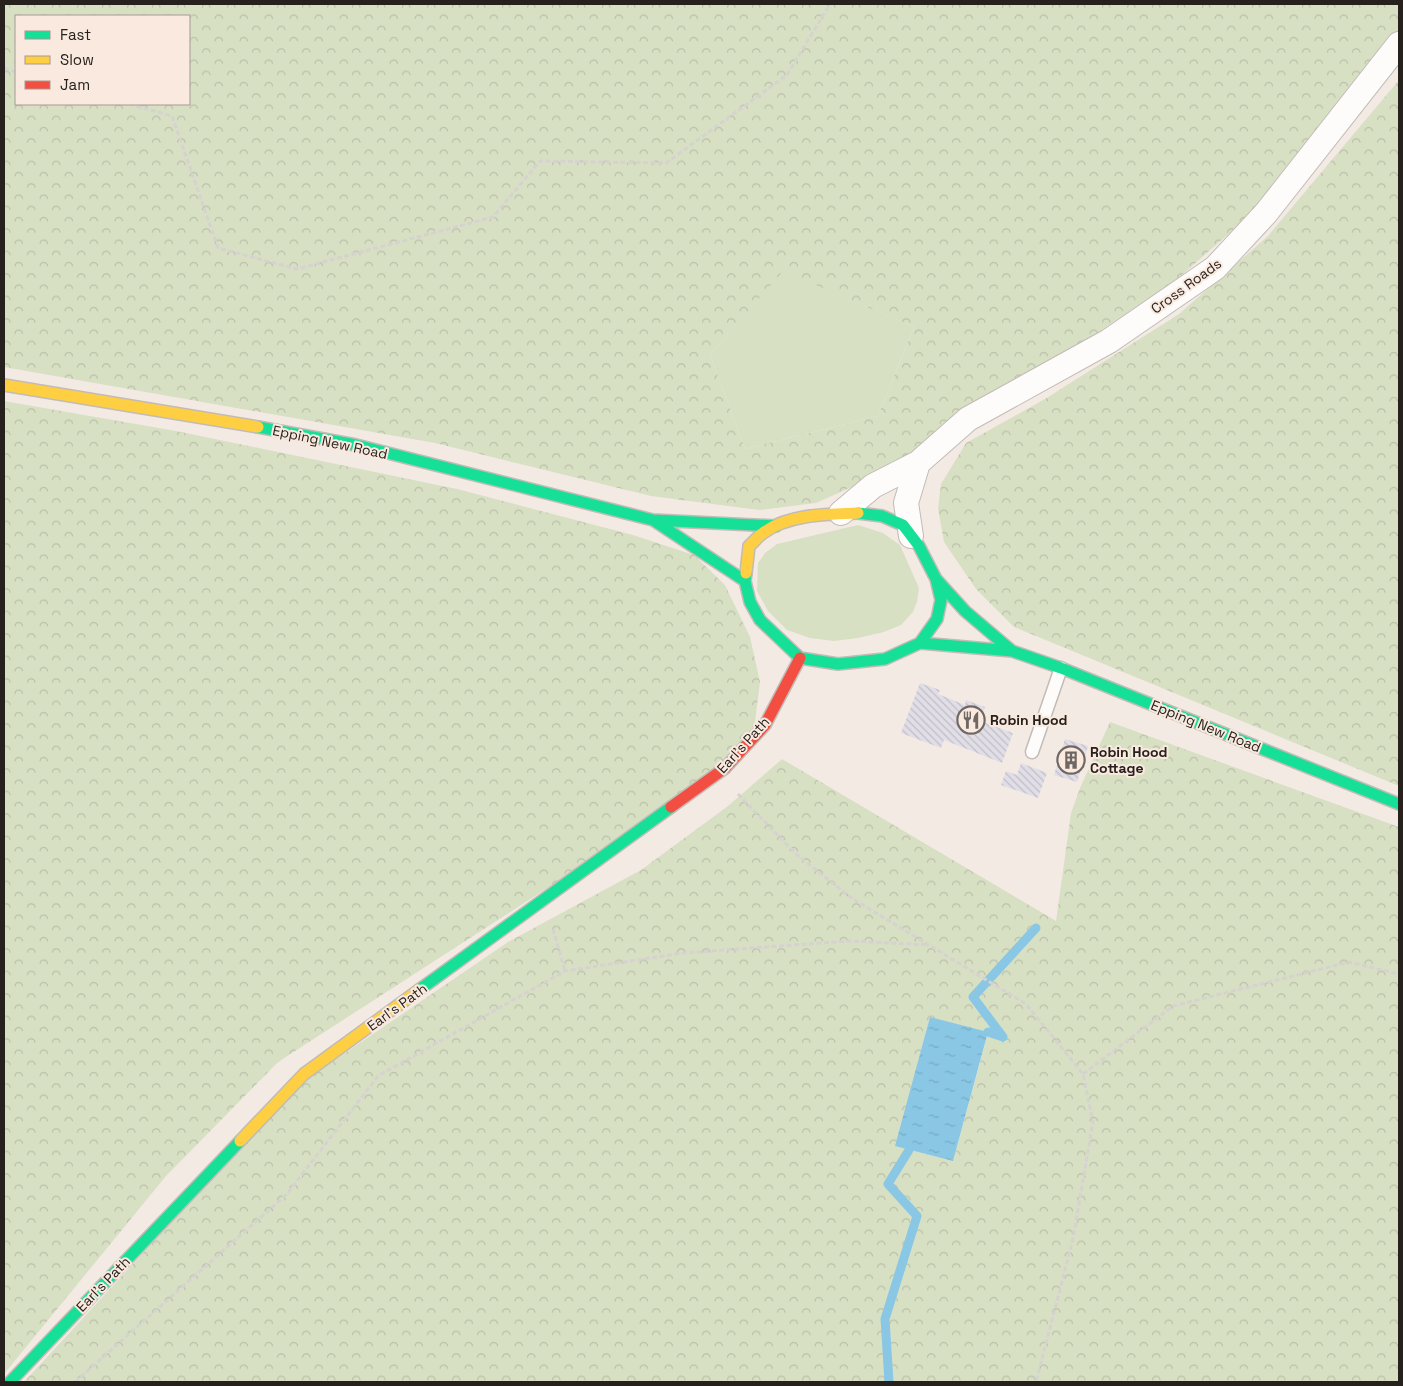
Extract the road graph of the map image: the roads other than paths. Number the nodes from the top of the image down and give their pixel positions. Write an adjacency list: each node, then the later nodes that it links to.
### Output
1 (1399, 44): 3 (street, Cross Roads)
2 (4, 385): 5 (main road, Epping New Road)
3 (918, 463): 4 (street, Cross Roads); 7 (street)
4 (841, 514): 6 (main road); 7 (main road)
5 (653, 520): 6 (main road, Epping New Road); 9 (main road, Epping New Road)
6 (776, 526): 9 (main road)
7 (911, 536): 8 (main road)
8 (936, 579): 10 (main road); 11 (main road, Epping New Road)
9 (745, 581): 12 (main road)
10 (920, 643): 11 (main road, Epping New Road); 12 (main road)
11 (1012, 652): 13 (main road, Epping New Road)
12 (800, 658): 16 (main road, Earl's Path)
13 (1062, 668): 14 (lane); 15 (main road, Epping New Road)
14 (1032, 752)
15 (1399, 804)
16 (10, 1382)

